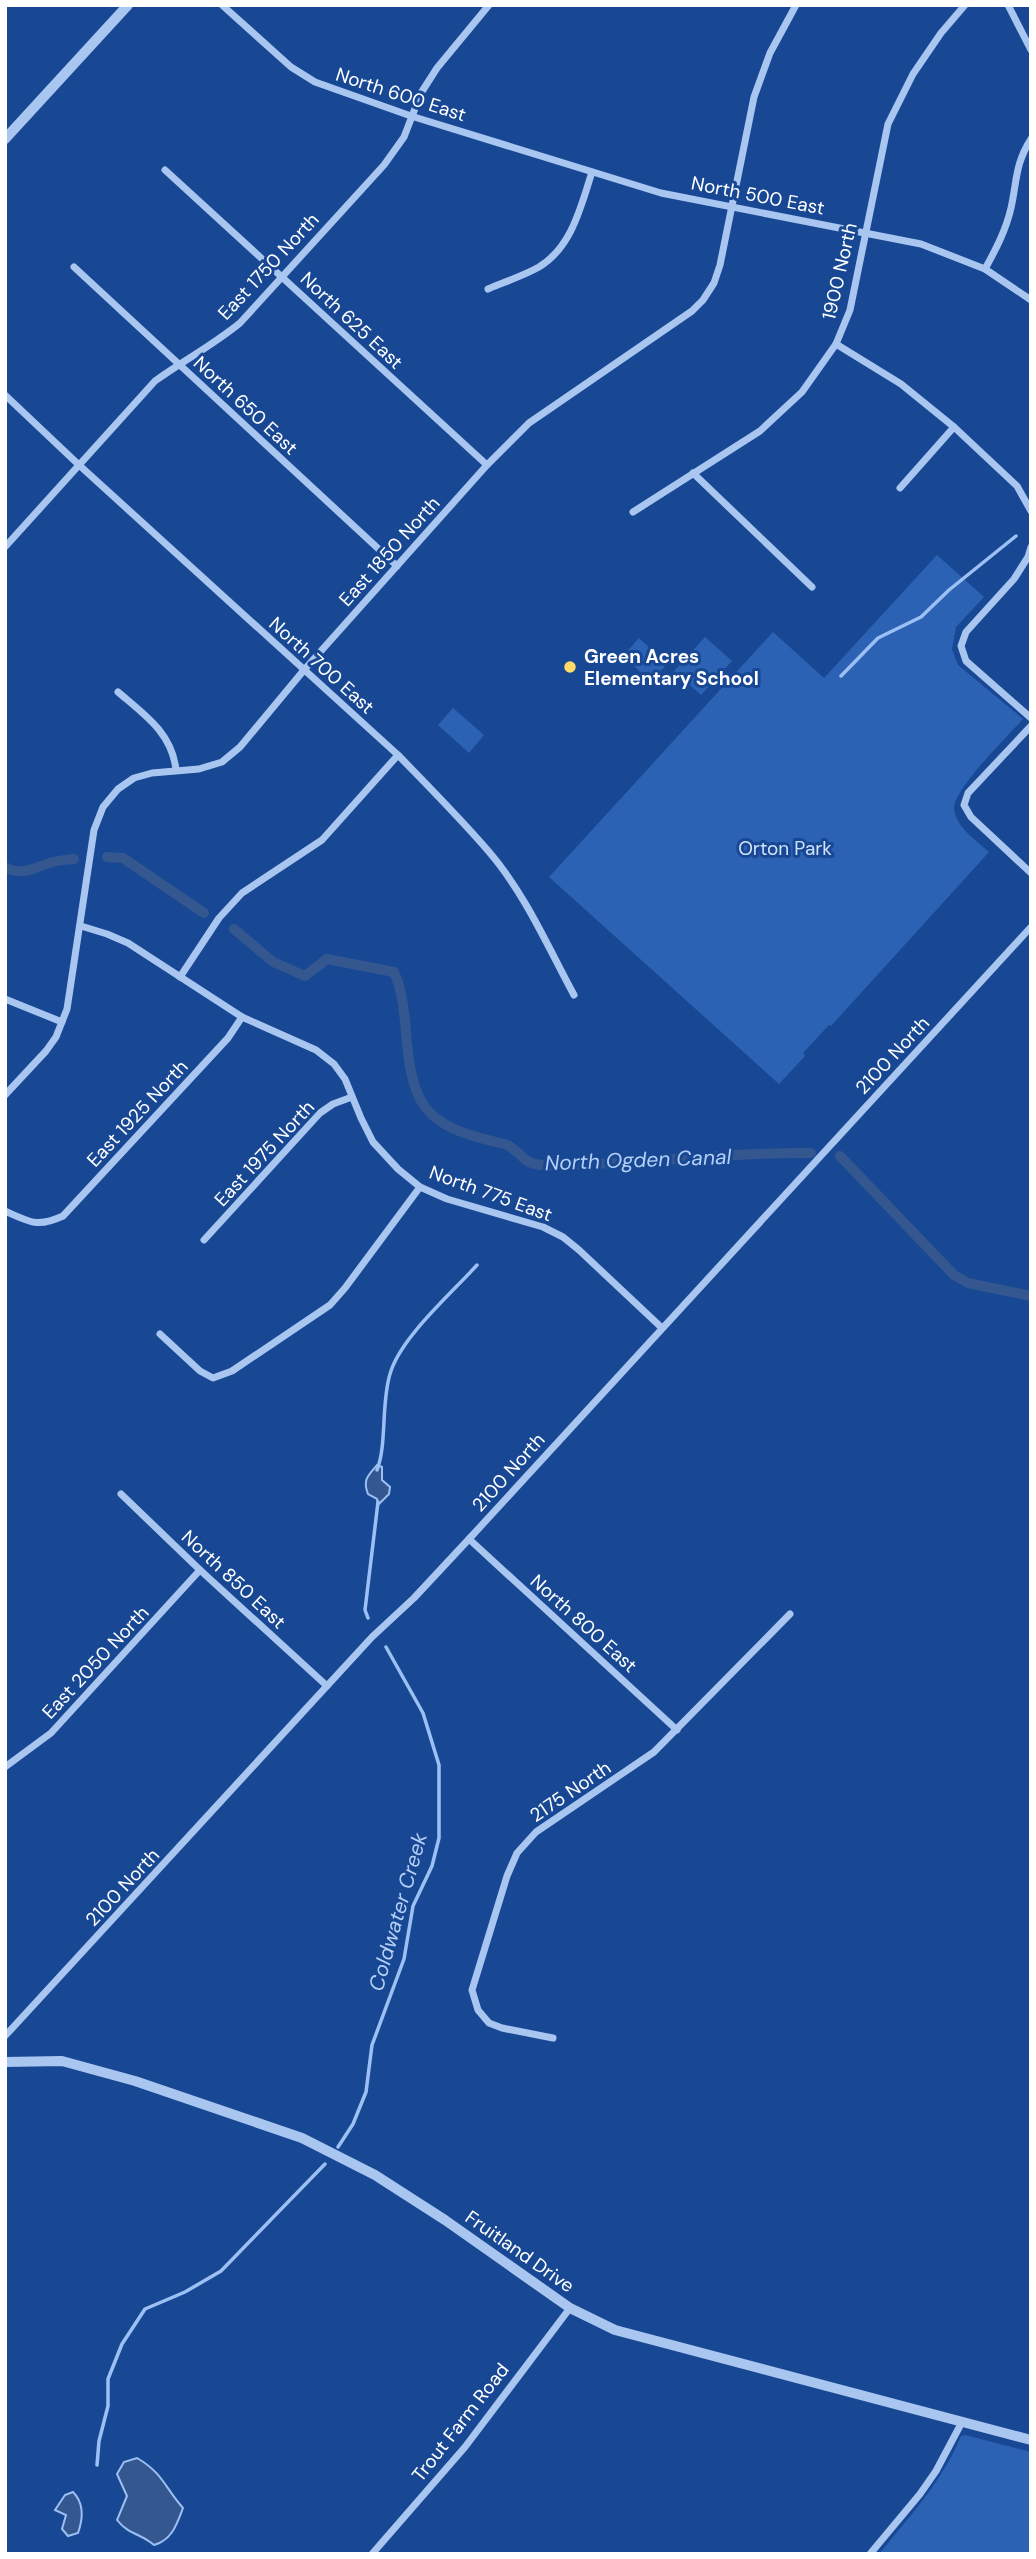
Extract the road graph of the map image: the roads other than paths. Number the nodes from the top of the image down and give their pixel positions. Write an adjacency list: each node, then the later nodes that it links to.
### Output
1 (128, 5): 9 (street)
2 (222, 5): 8 (street, North 600 East)
3 (489, 5): 8 (street, East 1750 North)
4 (796, 5): 13 (street, East 1850 North)
5 (965, 5): 14 (street, 1900 North)
6 (1008, 5): 7 (street)
7 (1031, 50)
8 (411, 116): 12 (street, North 600 East); 17 (street, East 1750 North)
9 (5, 139)
10 (1031, 139): 16 (street)
11 (165, 170): 17 (street, North 625 East)
12 (592, 172): 13 (street, North 500 East); 18 (street)
13 (733, 205): 14 (street, North 500 East); 25 (street, East 1850 North)
14 (864, 233): 16 (street, North 500 East); 20 (street, 1900 North)
15 (74, 267): 21 (street, North 650 East)
16 (985, 269): 19 (street, North 500 East)
17 (282, 277): 21 (street, East 1750 North); 25 (street, North 625 East)
18 (488, 289)
19 (1031, 300)
20 (836, 344): 23 (street); 26 (street, 1900 North)
21 (178, 364): 24 (street, East 1750 North); 32 (street, North 650 East)
22 (5, 395): 24 (street, North 700 East)
23 (954, 427): 27 (street); 28 (street)
24 (79, 465): 30 (street, East 1750 North); 34 (street, North 700 East)
25 (487, 465): 32 (street, East 1850 North)
26 (693, 473): 29 (street, 1900 North); 33 (street)
27 (900, 488)
28 (1031, 511)
29 (633, 512)
30 (5, 547)
31 (1031, 547): 36 (street)
32 (397, 566): 34 (street, East 1850 North)
33 (812, 587)
34 (304, 670): 38 (street, North 700 East); 39 (street, East 1850 North)
35 (118, 692): 39 (street)
36 (1031, 718)
37 (1031, 726): 40 (street)
38 (398, 755): 43 (street); 44 (street, North 700 East)
39 (176, 770): 41 (street, East 1850 North)
40 (1031, 873)
41 (81, 926): 43 (street, North 775 East); 47 (street, East 1850 North)
42 (1031, 927): 53 (street, 2100 North)
43 (180, 976): 46 (street, North 775 East)
44 (574, 995)
45 (5, 999): 47 (street)
46 (242, 1017): 49 (street, North 775 East); 51 (street, East 1925 North)
47 (62, 1023): 48 (street, East 1850 North)
48 (5, 1095)
49 (352, 1097): 50 (street, North 775 East); 52 (street, East 1975 North)
50 (420, 1186): 53 (street, North 775 East); 54 (street)
51 (5, 1211)
52 (204, 1240)
53 (662, 1328): 56 (street, 2100 North)
54 (160, 1334)
55 (121, 1494): 57 (street, North 850 East)
56 (469, 1539): 59 (street, 2100 North); 60 (street, North 800 East)
57 (200, 1570): 59 (street, North 850 East); 61 (street, East 2050 North)
58 (790, 1614): 60 (street, 2175 North)
59 (327, 1686): 62 (street, 2100 North)
60 (677, 1730): 63 (street, 2175 North)
61 (5, 1767)
62 (5, 2036)
63 (553, 2038)
64 (5, 2062): 65 (street, Fruitland Drive)
65 (570, 2308): 66 (street, Fruitland Drive); 68 (street, Trout Farm Road)
66 (962, 2422): 67 (street, Fruitland Drive); 69 (street)
67 (1031, 2440)
68 (372, 2554)
69 (870, 2554)

